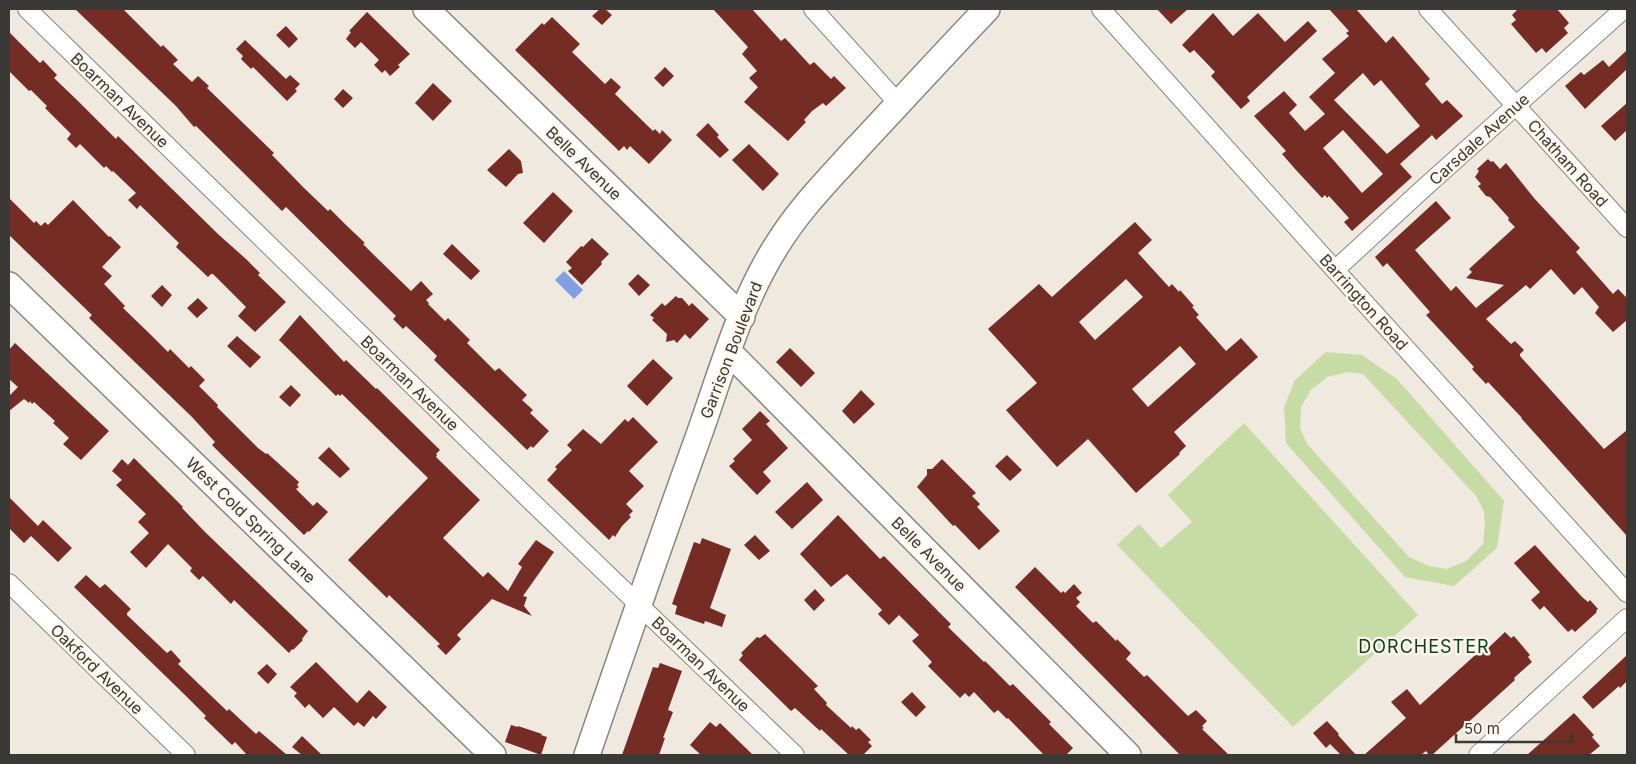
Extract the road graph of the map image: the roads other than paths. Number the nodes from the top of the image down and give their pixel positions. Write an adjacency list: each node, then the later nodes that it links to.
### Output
1 (27, 9): 17 (street, Boarman Avenue)
2 (426, 9): 13 (main road, Belle Avenue)
3 (813, 9): 8 (street)
4 (987, 9): 8 (main road, Garrison Boulevard)
5 (1102, 9): 11 (street, Barrington Road)
6 (1428, 9): 9 (street, Chatham Road)
7 (1624, 9): 9 (street, Carsdale Avenue)
8 (898, 103): 13 (main road, Garrison Boulevard)
9 (1516, 106): 10 (street, Chatham Road); 11 (street, Carsdale Avenue)
10 (1627, 228)
11 (1335, 270): 16 (street, Barrington Road)
12 (9, 285): 20 (main road, West Cold Spring Lane)
13 (742, 317): 14 (main road, Garrison Boulevard)
14 (729, 352): 17 (main road, Garrison Boulevard); 23 (main road, Belle Avenue)
15 (9, 583): 19 (street, Oakford Avenue)
16 (1627, 593)
17 (639, 603): 21 (main road, Garrison Boulevard); 22 (street, Boarman Avenue)
18 (1627, 618): 24 (street)
19 (186, 755)
20 (493, 755)
21 (587, 755)
22 (795, 755)
23 (1128, 755)
24 (1478, 755)

